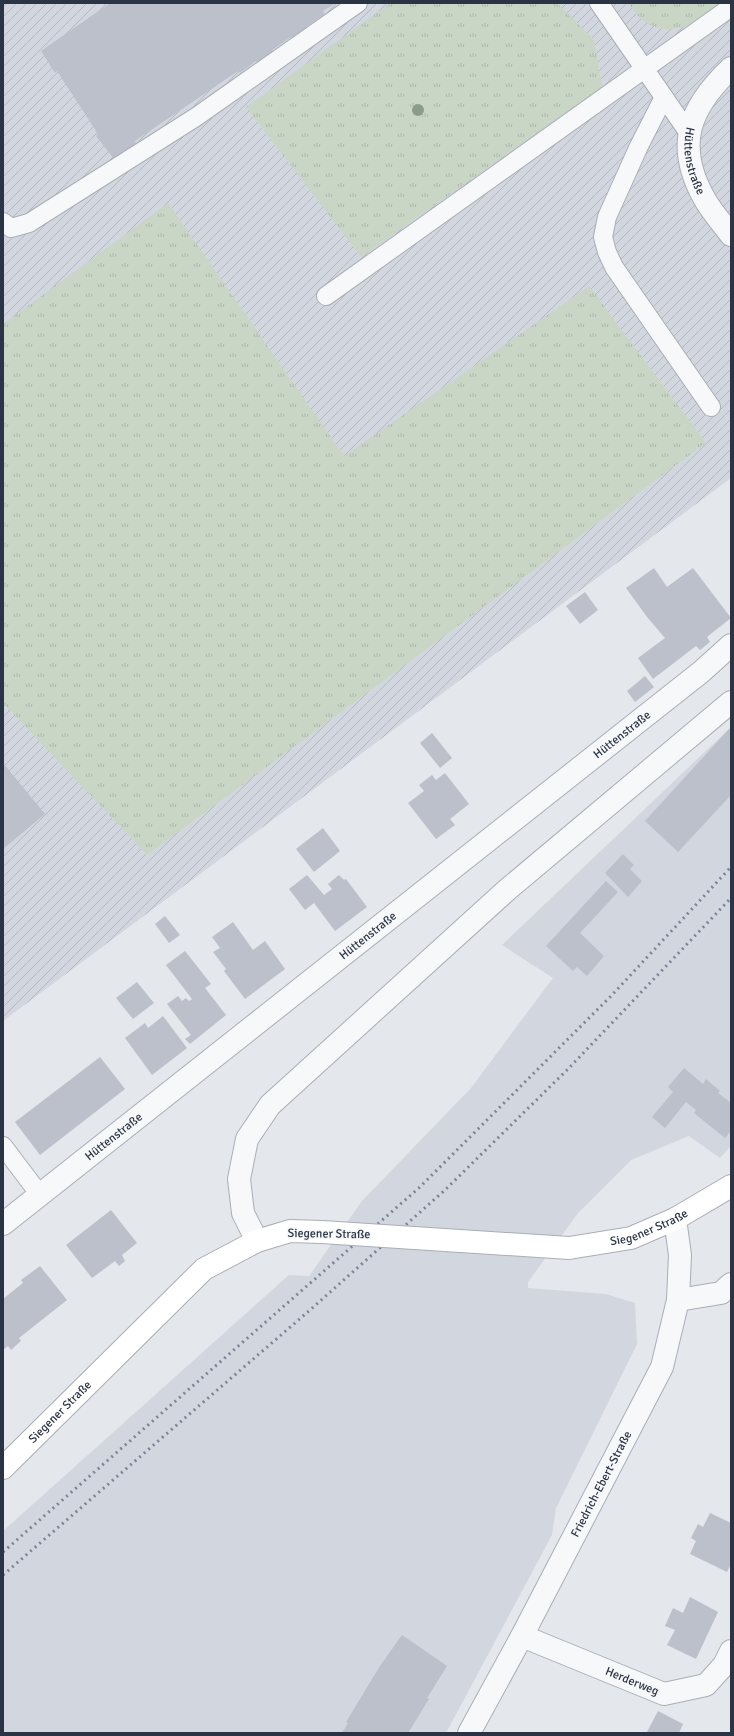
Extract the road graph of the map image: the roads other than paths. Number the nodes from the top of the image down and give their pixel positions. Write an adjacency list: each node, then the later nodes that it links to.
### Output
1 (358, 3): 8 (lane)
2 (599, 3): 5 (lane)
3 (731, 7): 5 (lane)
4 (731, 68): 7 (street, Hüttenstraße)
5 (645, 69): 6 (lane); 10 (lane)
6 (664, 97): 7 (lane); 11 (lane)
7 (688, 132): 9 (street, Hüttenstraße)
8 (3, 222)
9 (731, 235)
10 (326, 296)
11 (711, 407)
12 (731, 644): 16 (street, Hüttenstraße)
13 (731, 702): 19 (street)
14 (3, 1146): 16 (lane)
15 (731, 1186): 17 (main road, Siegener Straße)
16 (40, 1195): 18 (street, Hüttenstraße)
17 (675, 1219): 19 (main road, Siegener Straße, bridge); 21 (street, Friedrich-Ebert-Straße)
18 (3, 1224)
19 (257, 1241): 22 (main road, Siegener Straße)
20 (731, 1284): 21 (street)
21 (678, 1300): 23 (street, Friedrich-Ebert-Straße)
22 (3, 1468)
23 (522, 1636): 24 (street, Herderweg); 25 (street, Friedrich-Ebert-Straße)
24 (731, 1651)
25 (469, 1733)

